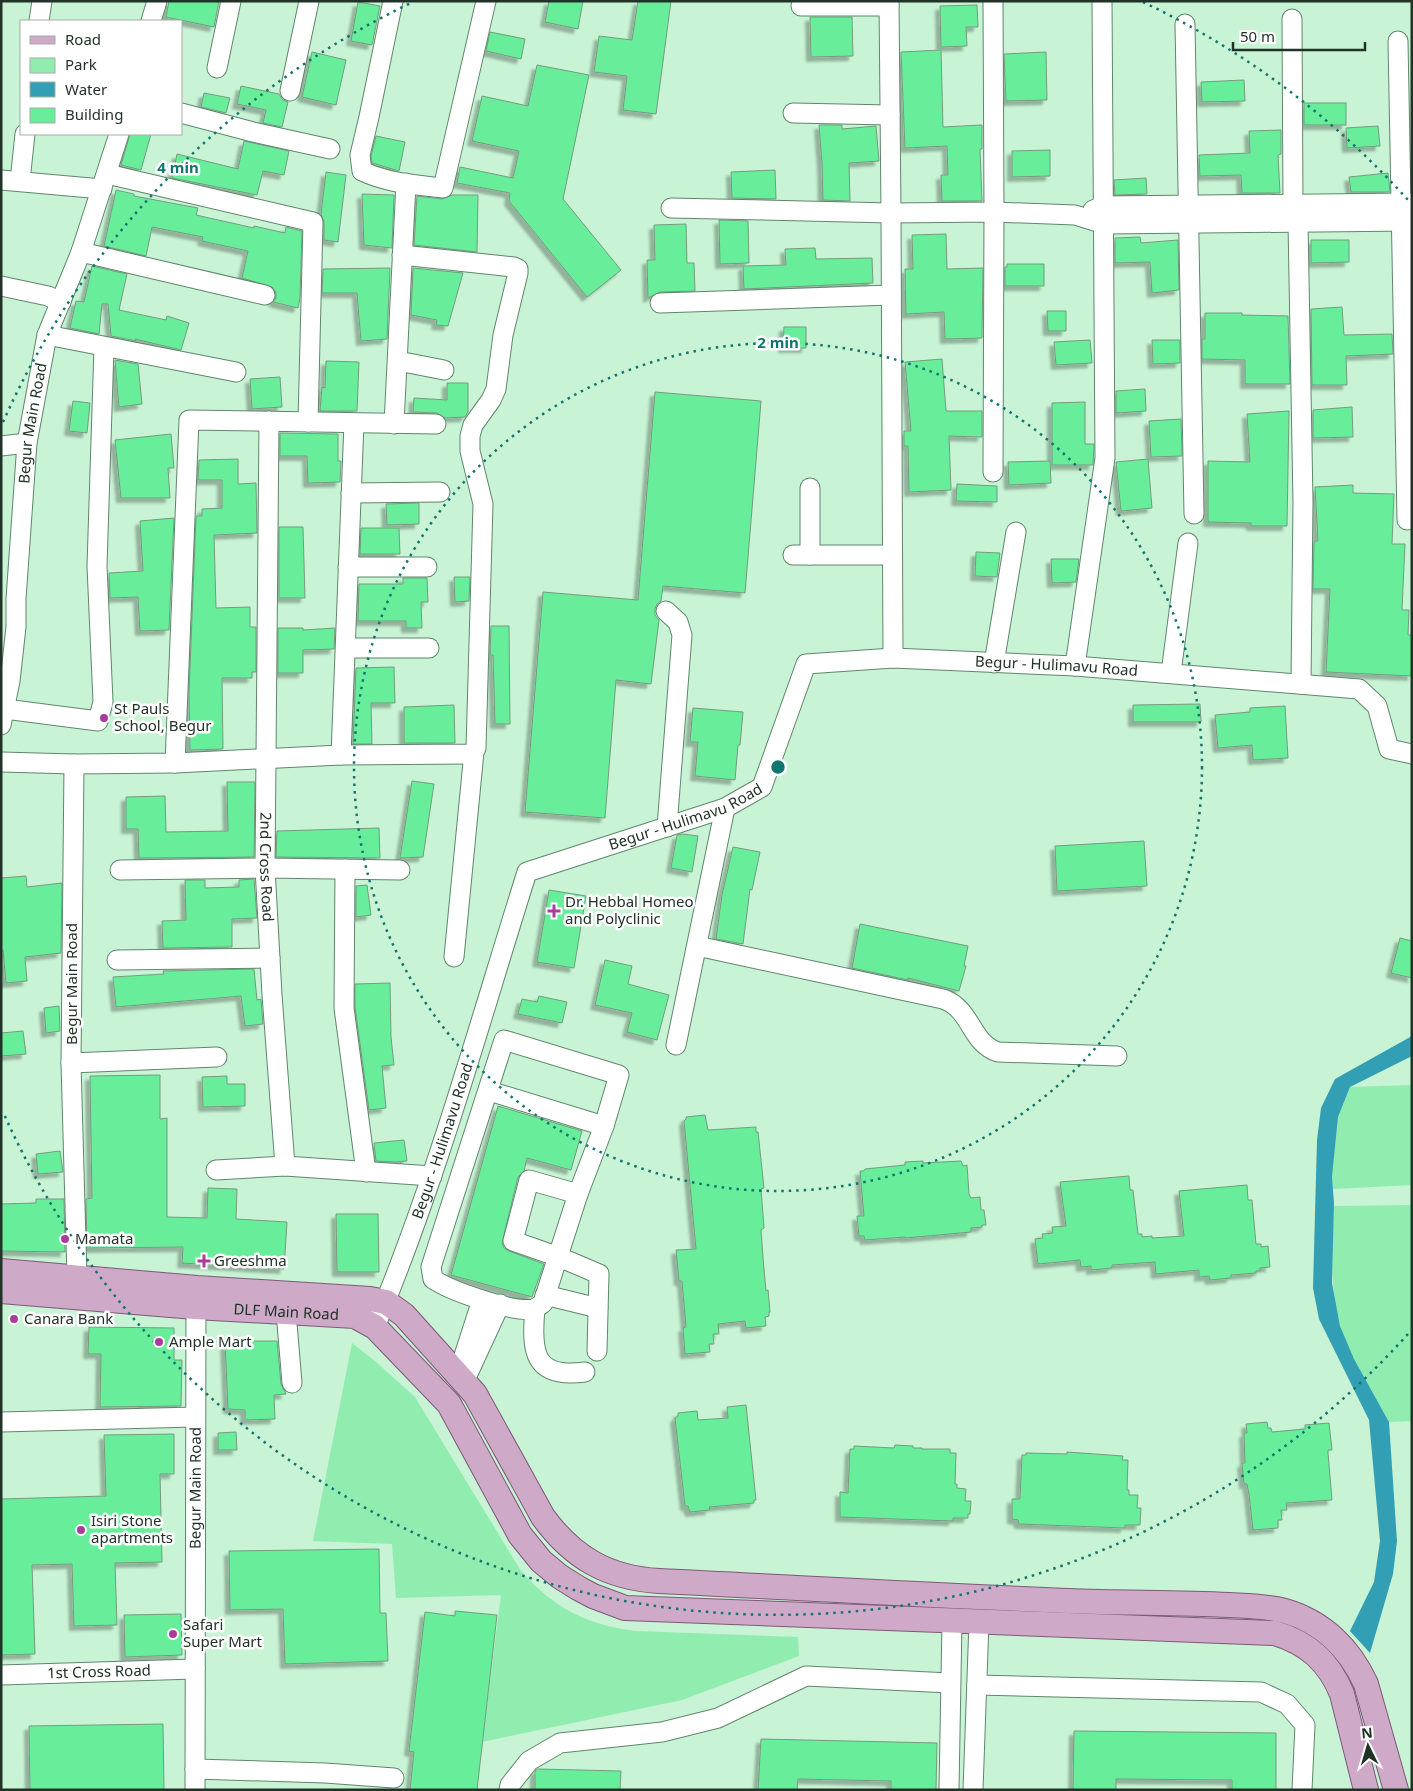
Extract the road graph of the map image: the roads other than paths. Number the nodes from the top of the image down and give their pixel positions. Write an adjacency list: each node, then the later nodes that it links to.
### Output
1 (42, 1): 12 (street)
2 (157, 1): 13 (street)
3 (231, 1): 16 (street)
4 (309, 1): 17 (street)
5 (393, 1): 26 (street)
6 (486, 1): 26 (street)
7 (993, 1): 28 (street)
8 (1102, 1): 33 (street)
9 (889, 4): 10 (street); 20 (street)
10 (802, 6)
11 (1292, 19): 31 (street)
12 (39, 20)
13 (151, 20)
14 (1185, 24): 32 (street)
15 (1398, 41): 29 (street)
16 (217, 68)
17 (290, 91)
18 (793, 112): 20 (street)
19 (182, 113): 23 (street)
20 (890, 115): 30 (street)
21 (25, 135): 24 (street)
22 (119, 135): 25 (street, Begur Main Road)
23 (330, 149)
24 (10, 180): 25 (street)
25 (105, 182): 34 (street, Begur Main Road); 47 (street)
26 (406, 184): 35 (street)
27 (671, 208): 30 (street)
28 (994, 212): 30 (street); 33 (street); 53 (street)
29 (1406, 212): 31 (street); 58 (street)
30 (892, 213): 38 (street)
31 (1295, 213): 32 (street); 72 (street)
32 (1189, 214): 33 (street); 57 (street)
33 (1104, 215): 70 (street)
34 (81, 252): 37 (street); 39 (street, Begur Main Road)
35 (402, 255): 43 (street); 74 (street)
36 (1, 286): 39 (street)
37 (265, 295)
38 (890, 295): 40 (street); 61 (street)
39 (61, 302): 41 (street, Begur Main Road)
40 (660, 303)
41 (47, 335): 42 (street); 51 (street, Begur Main Road)
42 (104, 348): 45 (street); 73 (street)
43 (398, 361): 44 (street); 49 (street)
44 (444, 370)
45 (236, 372)
46 (269, 421): 47 (street); 77 (street, 2nd Cross Road); 79 (street)
47 (308, 422): 48 (street)
48 (354, 423): 49 (street); 56 (street)
49 (394, 424): 50 (street)
50 (436, 424)
51 (27, 443): 52 (street); 65 (street, Begur Main Road)
52 (1, 446)
53 (993, 472)
54 (810, 488): 61 (street)
55 (440, 492): 56 (street)
56 (351, 493): 62 (street)
57 (1194, 514)
58 (1406, 520)
59 (1016, 532): 69 (street)
60 (1188, 543): 71 (street)
61 (892, 555): 68 (street)
62 (348, 567): 63 (street); 66 (street)
63 (427, 567)
64 (666, 611): 82 (street)
65 (9, 627): 73 (street, Begur Main Road)
66 (346, 648): 67 (street); 76 (street)
67 (429, 648)
68 (893, 658): 69 (street, Begur - Hulimavu Road); 81 (street, Begur - Hulimavu Road)
69 (994, 663): 70 (street, Begur - Hulimavu Road)
70 (1074, 666): 71 (street, Begur - Hulimavu Road)
71 (1171, 673): 72 (street, Begur - Hulimavu Road)
72 (1301, 684): 75 (street, Begur - Hulimavu Road)
73 (3, 717)
74 (474, 752): 76 (street); 88 (street)
75 (1412, 754)
76 (341, 755): 77 (street)
77 (266, 759): 79 (street); 83 (street, 2nd Cross Road)
78 (1, 762): 80 (street)
79 (175, 763): 80 (street)
80 (74, 764): 94 (street, Begur Main Road)
81 (725, 808): 82 (street, Begur - Hulimavu Road); 87 (street)
82 (667, 827): 100 (street, Begur - Hulimavu Road)
83 (265, 868): 84 (street); 85 (street); 89 (street, 2nd Cross Road)
84 (344, 868): 86 (street); 99 (street)
85 (120, 870)
86 (400, 870)
87 (697, 946): 91 (street); 92 (street)
88 (454, 957)
89 (270, 958): 90 (street); 97 (street, 2nd Cross Road)
90 (117, 960)
91 (676, 1045)
92 (1117, 1056)
93 (217, 1057): 94 (street)
94 (71, 1063): 104 (street, Begur Main Road)
95 (489, 1091): 96 (street); 96 (street); 108 (street)
96 (604, 1126): 101 (street)
97 (286, 1166): 98 (street); 99 (street)
98 (216, 1170)
99 (366, 1172): 100 (street)
100 (432, 1176): 107 (street, Begur - Hulimavu Road)
101 (578, 1194): 102 (street); 102 (street)
102 (559, 1257): 109 (street); 110 (street)
103 (1, 1271): 104 (main road)
104 (75, 1287): 105 (main road); 106 (main road)
105 (1, 1290)
106 (196, 1297): 107 (main road); 111 (main road, DLF Main Road); 117 (street, Begur Main Road)
107 (386, 1302): 112 (street, Begur - Hulimavu Road); 115 (main road)
108 (491, 1302): 109 (street); 115 (street)
109 (540, 1302): 110 (street); 114 (street)
110 (598, 1308): 113 (street)
111 (286, 1312): 112 (main road, DLF Main Road); 116 (street)
112 (375, 1327): 120 (main road, DLF Main Road)
113 (596, 1351)
114 (584, 1372)
115 (461, 1379): 119 (main road)
116 (292, 1383)
117 (195, 1417): 118 (street); 125 (street, Begur Main Road)
118 (1, 1422)
119 (543, 1517): 120 (main road); 121 (main road)
120 (520, 1535): 122 (main road, DLF Main Road)
121 (1100, 1602): 124 (main road); 140 (main road)
122 (952, 1621): 123 (main road, DLF Main Road); 127 (street)
123 (979, 1622): 124 (main road, DLF Main Road); 128 (street)
124 (1102, 1627): 139 (main road, DLF Main Road)
125 (195, 1669): 126 (street, 1st Cross Road); 131 (street, Begur Main Road)
126 (1, 1675)
127 (950, 1683): 129 (street); 135 (street)
128 (978, 1685): 130 (street); 138 (street)
129 (950, 1765): 130 (street); 136 (street)
130 (973, 1766): 137 (street)
131 (195, 1769): 133 (street); 134 (street, Begur Main Road)
132 (394, 1778): 133 (street)
133 (325, 1782)
134 (195, 1790)
135 (509, 1790)
136 (949, 1790)
137 (973, 1790)
138 (1302, 1790)
139 (1366, 1790)
140 (1396, 1790)

